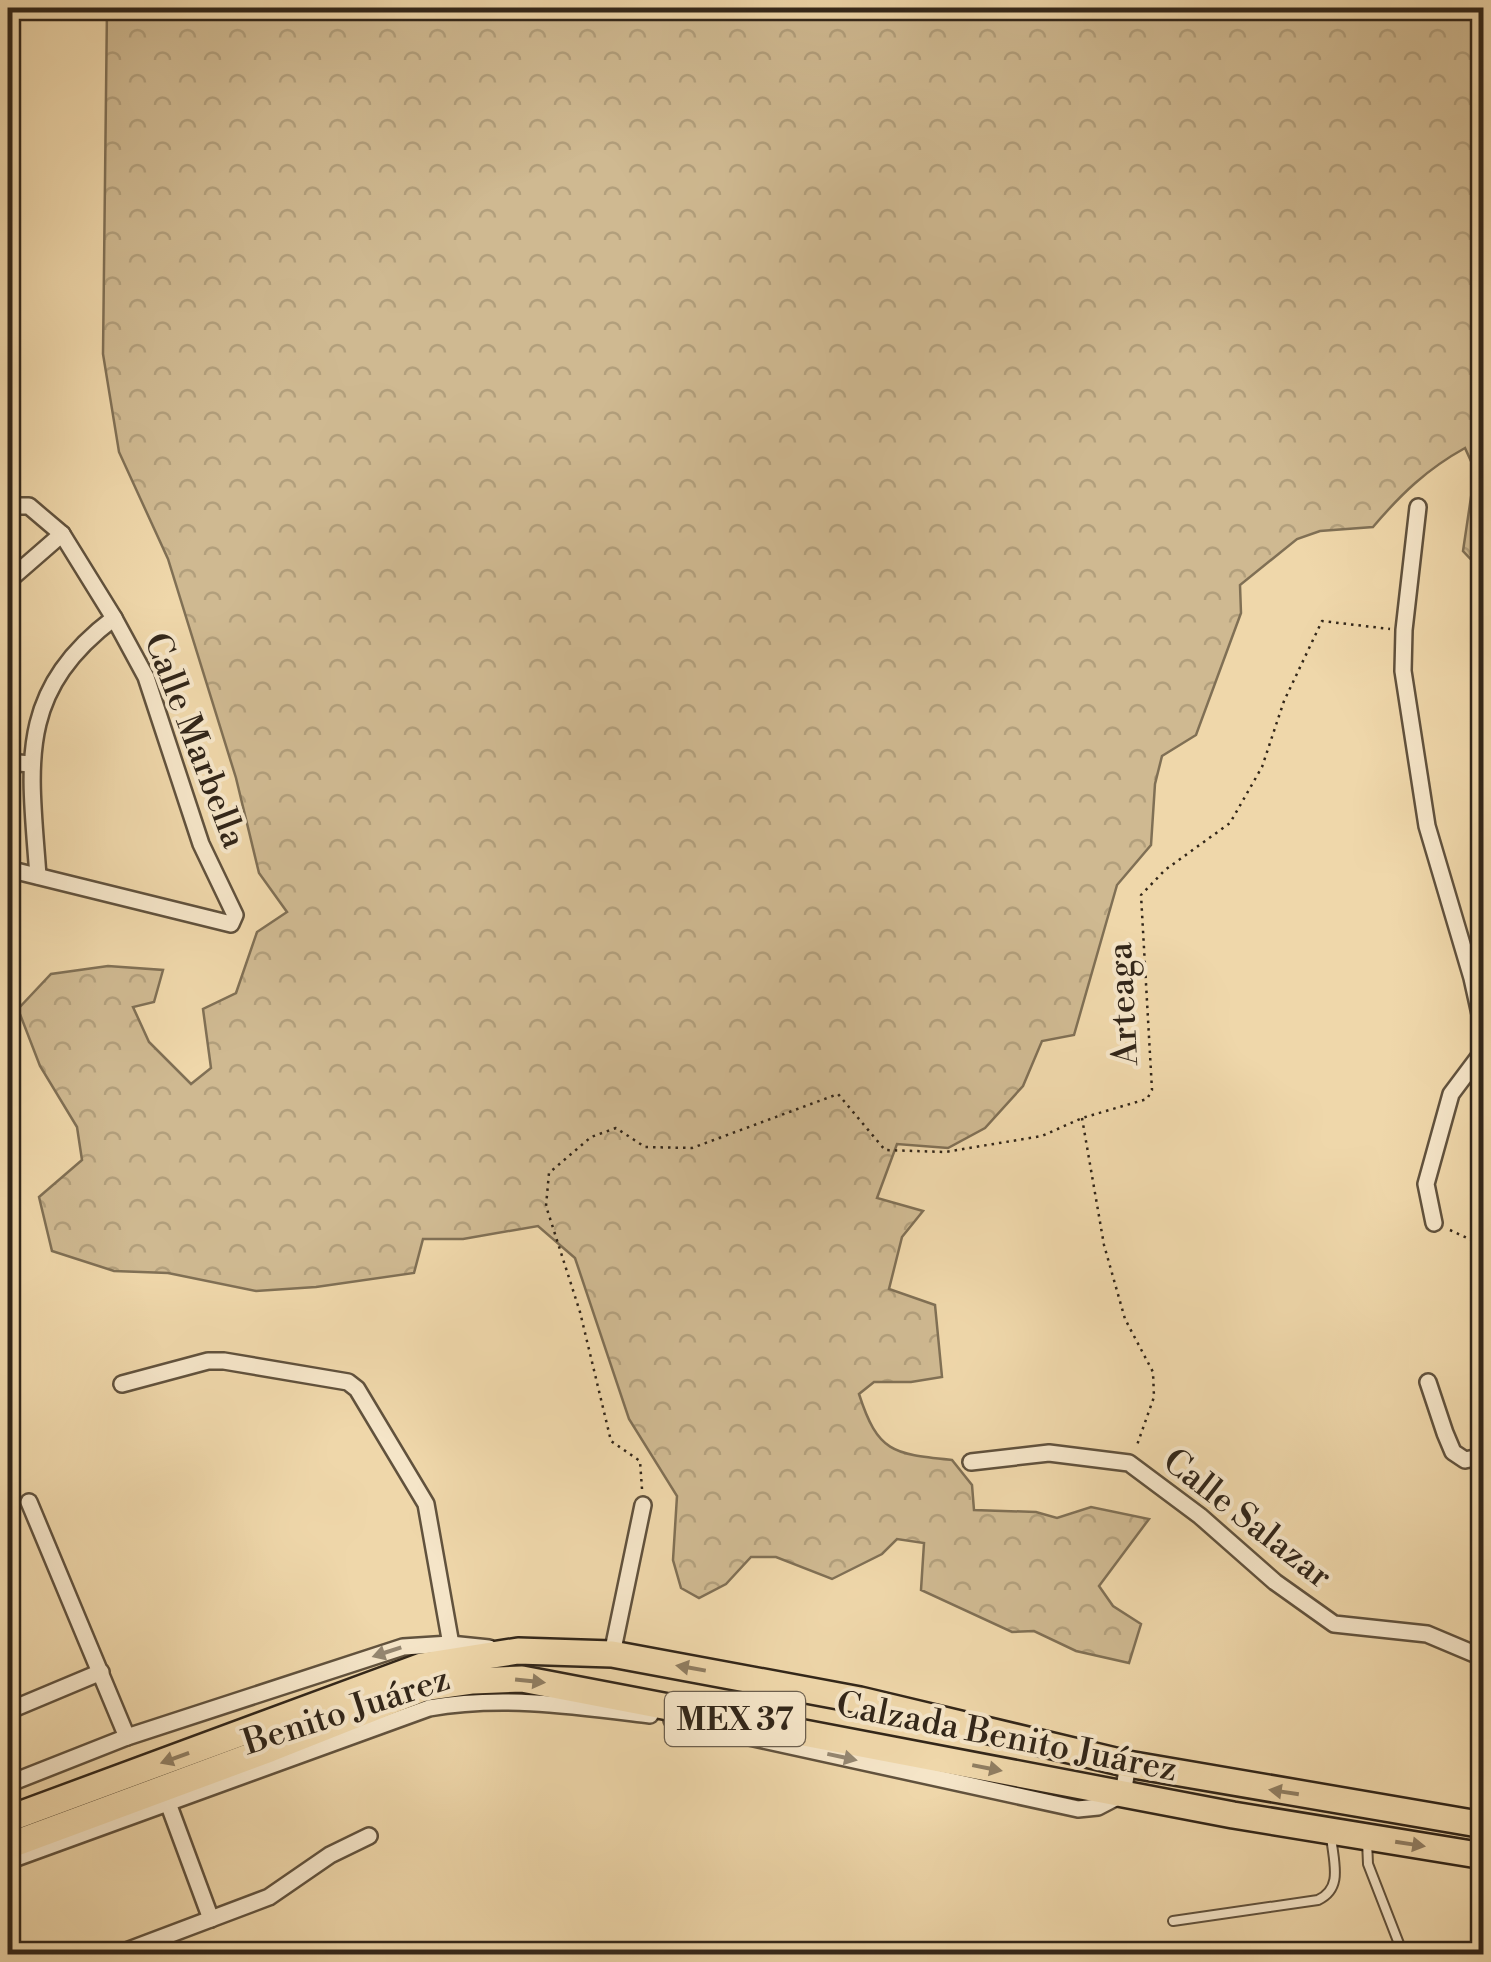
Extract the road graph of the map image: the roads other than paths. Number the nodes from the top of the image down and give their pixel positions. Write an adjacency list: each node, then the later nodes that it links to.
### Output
1 (8, 506): 3 (street, Calle Marbella)
2 (1418, 507): 10 (street)
3 (62, 534): 4 (street); 5 (street, Calle Marbella)
4 (8, 580)
5 (114, 618): 7 (street); 9 (street, Calle Marbella)
6 (8, 762): 7 (street)
7 (30, 764): 9 (street)
8 (8, 869): 9 (street)
9 (38, 876)
10 (1484, 1032)
11 (1484, 1050): 12 (street)
12 (1434, 1223)
13 (1428, 1382): 15 (street)
14 (122, 1384): 19 (street)
15 (1484, 1456)
16 (971, 1462): 21 (street, Calle Salazar)
17 (29, 1502): 22 (street)
18 (643, 1505): 20 (street)
19 (452, 1652): 20 (main road, Calzada Benito Juárez / MEX 37); 24 (street, one-way to 24); 31 (main road, Calzada Benito Juárez / MEX 37, one-way to 31)
20 (612, 1654): 25 (main road, Calzada Benito Juárez / MEX 37, one-way to 20)
21 (1484, 1658)
22 (101, 1672): 23 (street); 24 (street)
23 (8, 1711)
24 (127, 1738): 26 (street)
25 (1128, 1764): 27 (main road, Calzada Benito Juárez / MEX 37); 28 (street)
26 (8, 1784)
27 (1239, 1785): 30 (main road); 32 (main road, Calzada Benito Juárez / MEX 37, one-way to 27)
28 (1123, 1794): 29 (street, Benito Juárez, one-way to 28); 30 (main road, Calzada Benito Juárez / MEX 37); 36 (main road, Calzada Benito Juárez / MEX 37, one-way to 28)
29 (168, 1803): 38 (street, Benito Juárez); 39 (street)
30 (1233, 1815): 33 (main road, Calzada Benito Juárez / MEX 37)
31 (8, 1819)
32 (1484, 1824)
33 (1330, 1831): 35 (main road, Calzada Benito Juárez / MEX 37); 40 (lane)
34 (369, 1836): 39 (street)
35 (1367, 1837): 37 (main road, Calzada Benito Juárez / MEX 37, one-way to 37); 42 (lane)
36 (8, 1846)
37 (1484, 1856)
38 (8, 1861)
39 (211, 1920): 41 (street)
40 (1173, 1922)
41 (118, 1954)
42 (1404, 1954)

